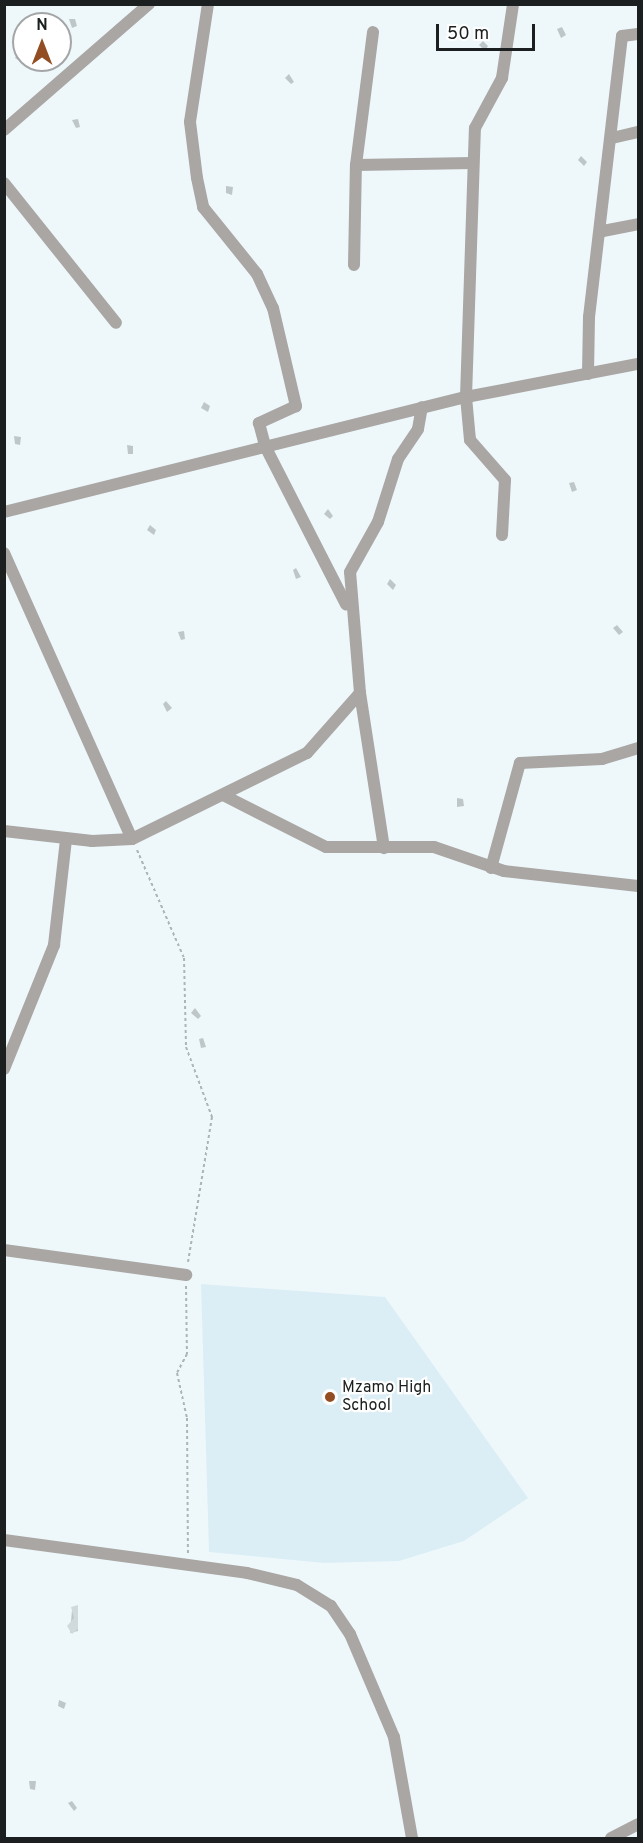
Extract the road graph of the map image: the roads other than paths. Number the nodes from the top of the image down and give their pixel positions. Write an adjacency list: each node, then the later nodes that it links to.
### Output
1 (150, 4): 6 (street)
2 (208, 4): 20 (street)
3 (513, 4): 9 (street)
4 (373, 32): 10 (street)
5 (639, 34): 8 (street)
6 (4, 130)
7 (639, 132): 8 (street)
8 (612, 138): 13 (street)
9 (473, 163): 10 (street); 18 (street)
10 (356, 165): 14 (street)
11 (4, 183): 15 (street)
12 (639, 224): 13 (street)
13 (603, 231): 17 (street)
14 (354, 265)
15 (116, 323)
16 (639, 364): 17 (street)
17 (588, 374): 18 (street)
18 (466, 398): 19 (street); 22 (street)
19 (422, 407): 20 (street); 24 (street)
20 (265, 446): 21 (street); 24 (street)
21 (4, 512)
22 (502, 535)
23 (4, 553): 30 (street)
24 (350, 611): 25 (street)
25 (360, 693): 27 (street); 31 (street)
26 (639, 748): 32 (street)
27 (223, 795): 30 (street); 31 (street)
28 (4, 831): 29 (street)
29 (66, 839): 30 (street); 34 (street)
30 (132, 839)
31 (384, 848): 32 (street)
32 (491, 868): 33 (street)
33 (639, 886)
34 (4, 1069)
35 (4, 1250): 36 (street)
36 (186, 1275)
37 (4, 1540): 39 (street)
38 (638, 1825): 40 (street)
39 (412, 1839)
40 (611, 1839)

